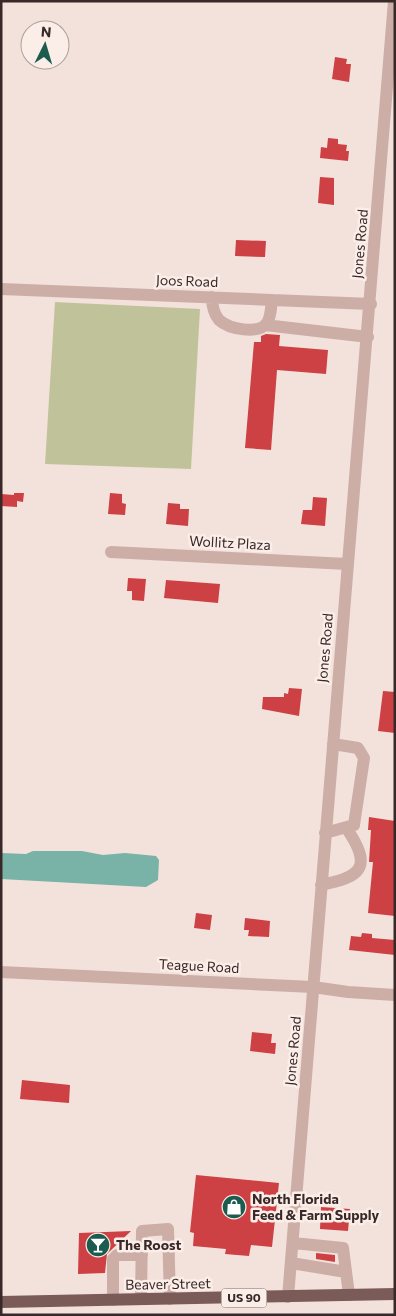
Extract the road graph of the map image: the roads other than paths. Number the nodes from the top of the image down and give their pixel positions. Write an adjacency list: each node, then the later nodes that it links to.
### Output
1 (394, 1): 2 (street, Jones Road)
2 (392, 55): 6 (street, Jones Road)
3 (1, 289): 4 (street, Joos Road)
4 (212, 297): 5 (street, Joos Road); 7 (street)
5 (272, 300): 6 (street, Joos Road); 7 (street)
6 (371, 304): 8 (street, Jones Road)
7 (266, 325): 8 (street)
8 (368, 337): 10 (street, Jones Road)
9 (111, 552): 10 (street, Wollitz Plaza)
10 (347, 564): 11 (street, Jones Road)
11 (333, 744): 12 (street); 13 (street, Jones Road)
12 (347, 829): 13 (street); 14 (street)
13 (326, 833): 14 (street, Jones Road)
14 (321, 885): 16 (street, Jones Road)
15 (1, 972): 16 (street, Teague Road)
16 (313, 987): 17 (street, Teague Road); 18 (street, Jones Road)
17 (395, 996)
18 (293, 1243): 19 (street); 21 (street, Jones Road)
19 (310, 1245): 22 (street); 23 (street)
20 (142, 1255): 27 (street); 28 (street); 29 (street)
21 (291, 1263): 22 (street); 26 (street, Jones Road)
22 (307, 1265): 23 (street)
23 (346, 1272): 25 (street)
24 (395, 1294): 25 (main road, Beaver Street / US 90)
25 (349, 1295): 26 (main road, Beaver Street / US 90)
26 (288, 1297): 27 (main road, Beaver Street / US 90)
27 (170, 1299): 29 (main road, Beaver Street / US 90)
28 (113, 1300): 29 (main road, Beaver Street / US 90); 30 (main road, Beaver Street / US 90)
29 (141, 1300)
30 (1, 1302)

